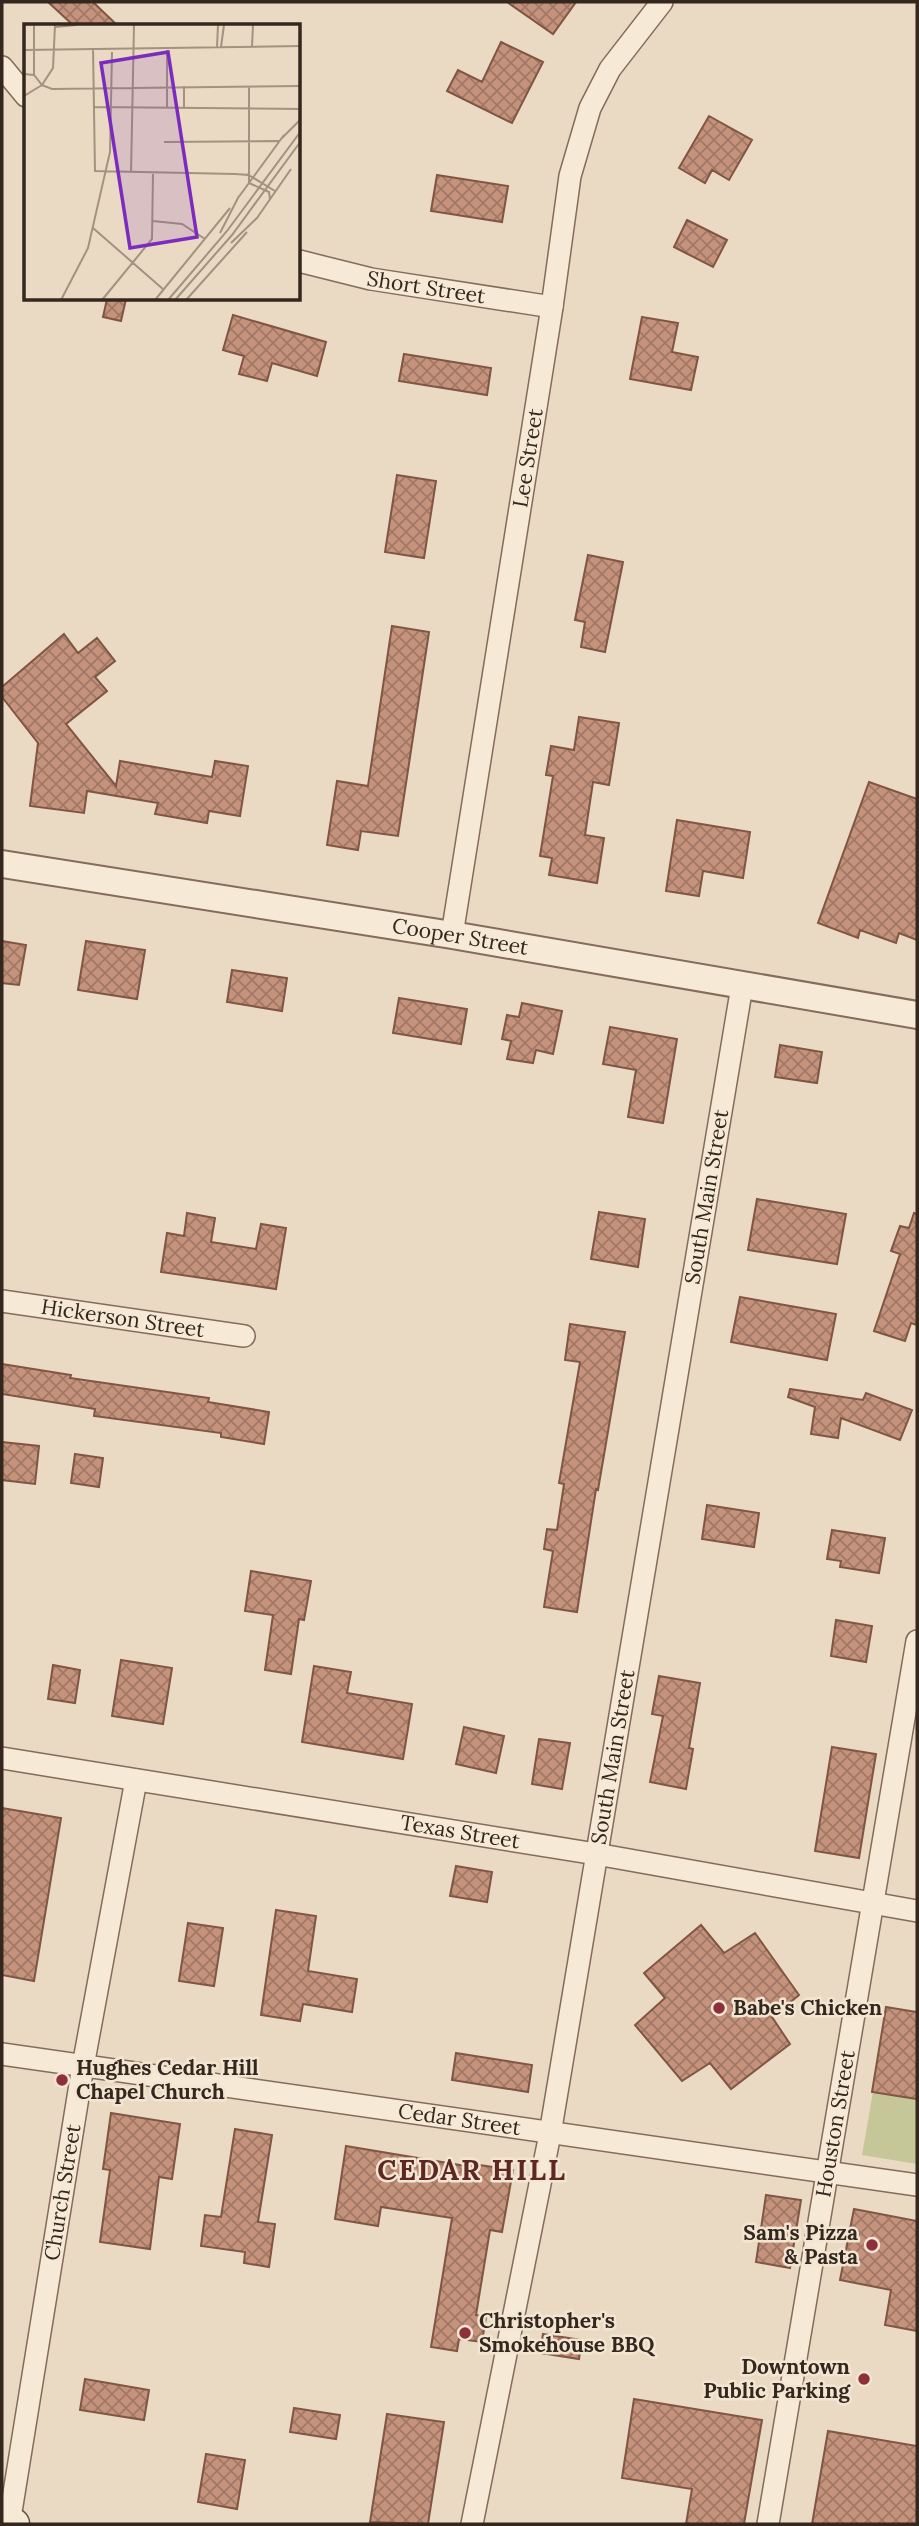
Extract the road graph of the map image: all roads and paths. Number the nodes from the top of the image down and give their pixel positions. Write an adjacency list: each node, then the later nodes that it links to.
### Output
1 (662, 2): 5 (street, Lee Street)
2 (2, 67): 3 (street)
3 (24, 94)
4 (301, 262): 5 (street, Short Street)
5 (552, 307): 7 (street, Lee Street)
6 (2, 864): 7 (street, Cooper Street)
7 (452, 936): 8 (street, Cooper Street)
8 (742, 986): 9 (street, Cooper Street); 15 (street, South Main Street)
9 (917, 1015)
10 (2, 1301): 11 (street, Hickerson Street)
11 (244, 1336)
12 (917, 1642): 16 (street, Houston Street)
13 (2, 1758): 14 (street, Texas Street)
14 (136, 1780): 15 (street, Texas Street); 19 (street, Church Street)
15 (596, 1854): 16 (street, Texas Street); 20 (street, South Main Street)
16 (872, 1903): 17 (street, Texas Street); 21 (street, Houston Street)
17 (917, 1911)
18 (2, 2054): 19 (street, Cedar Street)
19 (83, 2066): 20 (street, Cedar Street); 23 (street, Church Street)
20 (550, 2134): 21 (street, Cedar Street); 24 (street, South Main Street)
21 (827, 2171): 22 (street, Cedar Street); 25 (street, Houston Street)
22 (917, 2185)
23 (8, 2524)
24 (472, 2524)
25 (768, 2524)

